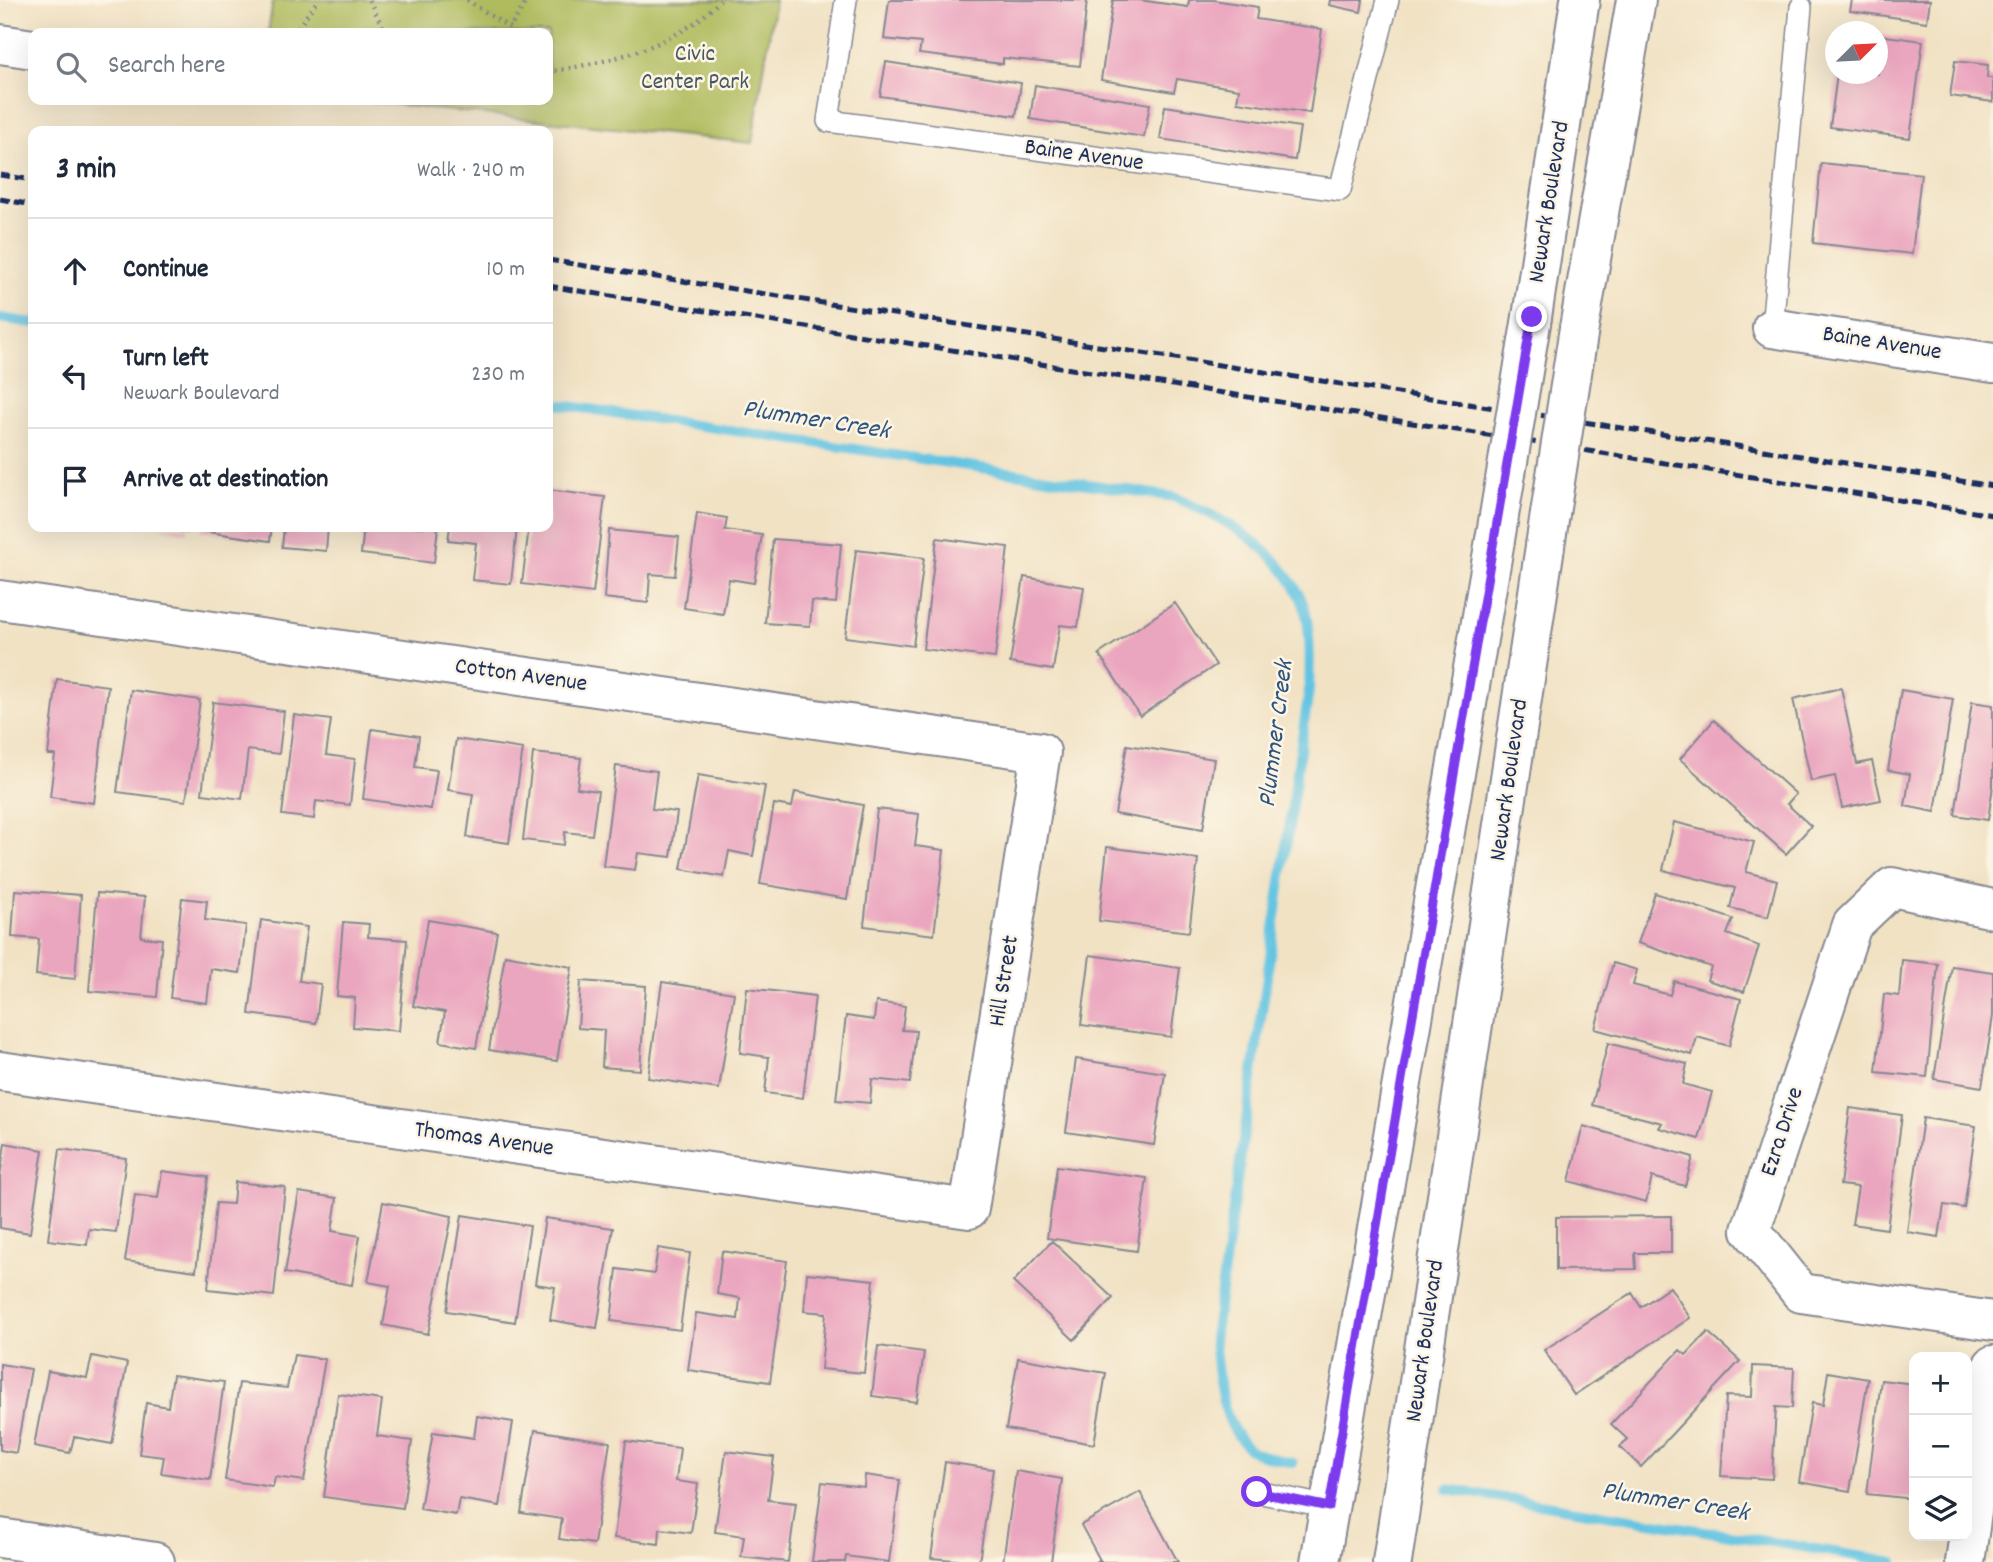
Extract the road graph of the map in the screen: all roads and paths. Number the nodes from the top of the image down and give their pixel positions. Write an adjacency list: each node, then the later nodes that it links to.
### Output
1 (318, 0): 11 (path)
2 (369, 0): 12 (path)
3 (467, 0): 13 (path)
4 (527, 0): 14 (path)
5 (720, 0): 17 (path)
6 (846, 0): 7 (lane, Baine Avenue)
7 (1388, 0)
8 (1580, 0): 28 (street, Newark Boulevard, bridge)
9 (1636, 0): 33 (street, Newark Boulevard, bridge)
10 (1801, 7): 18 (lane)
11 (298, 28)
12 (383, 28)
13 (505, 28)
14 (509, 28)
15 (0, 44): 16 (street)
16 (28, 48)
17 (553, 71)
18 (1772, 328): 19 (street, Baine Avenue)
19 (1993, 363)
20 (1, 608): 21 (street, Cotton Avenue)
21 (1041, 752): 24 (street, Hill Street)
22 (1993, 909): 25 (street, Ezra Drive)
23 (0, 1072): 24 (street, Thomas Avenue)
24 (969, 1209)
25 (1993, 1321)
26 (1993, 1365): 29 (street)
27 (1257, 1492): 28 (lane)
28 (1329, 1507): 32 (street, Newark Boulevard)
29 (1982, 1516): 34 (street)
30 (0, 1538): 31 (street)
31 (155, 1562)
32 (1320, 1562)
33 (1392, 1562)
34 (1965, 1562)

